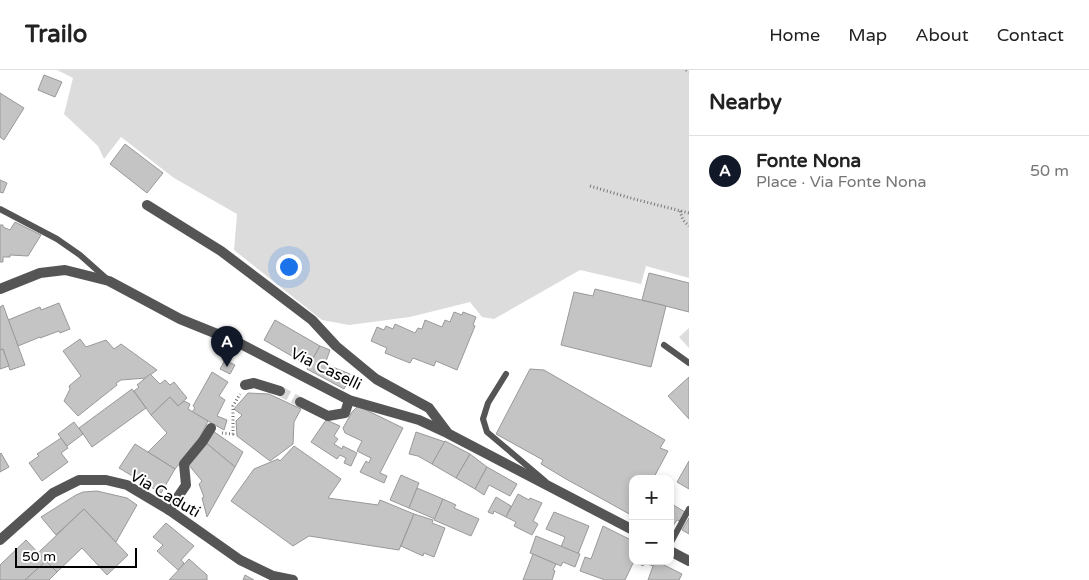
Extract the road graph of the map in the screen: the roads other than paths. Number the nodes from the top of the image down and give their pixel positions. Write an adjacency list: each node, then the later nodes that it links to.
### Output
1 (147, 205): 13 (street)
2 (0, 209): 3 (lane)
3 (109, 281): 4 (street, Via Caselli); 10 (street, Via Caselli)
4 (0, 289)
5 (664, 345): 6 (lane)
6 (689, 363)
7 (506, 374): 14 (lane)
8 (245, 385): 9 (street)
9 (280, 391)
10 (349, 400): 11 (street); 13 (street, Via Caselli)
11 (300, 402)
12 (211, 428): 16 (street)
13 (447, 433): 14 (street, Via Caselli)
14 (558, 491): 17 (street, Via Caselli)
15 (689, 509): 18 (lane)
16 (169, 510): 19 (street, Via Caduti); 22 (street, Via Caduti)
17 (629, 528)
18 (674, 537)
19 (0, 540)
20 (674, 553): 21 (street)
21 (689, 561)
22 (293, 580)

